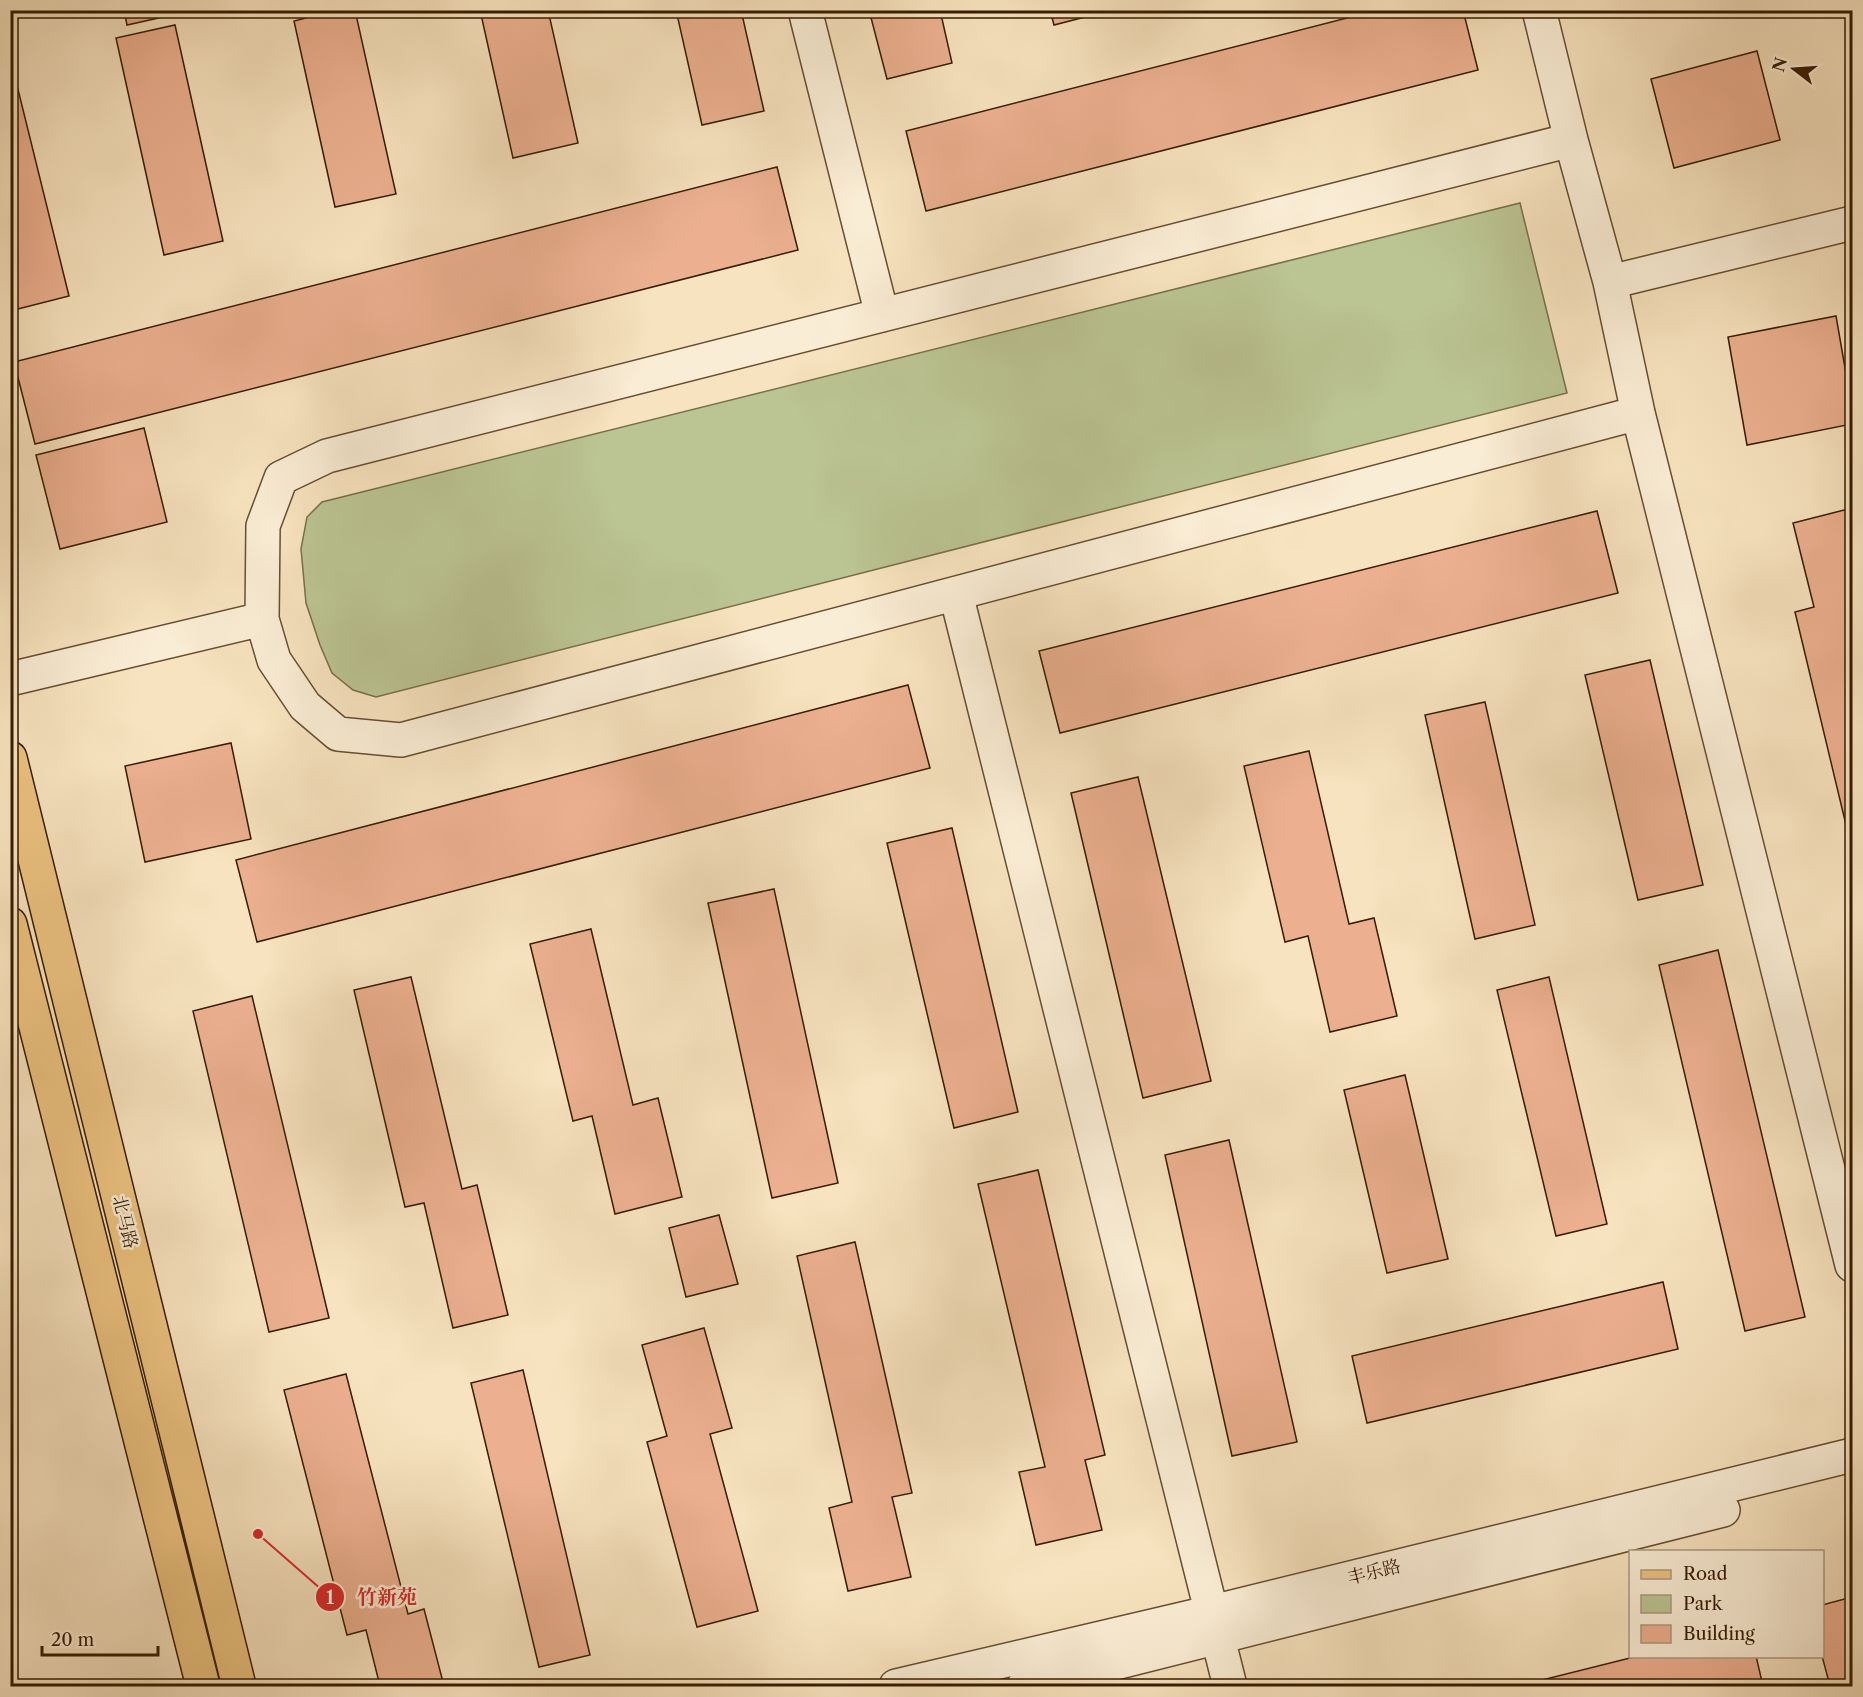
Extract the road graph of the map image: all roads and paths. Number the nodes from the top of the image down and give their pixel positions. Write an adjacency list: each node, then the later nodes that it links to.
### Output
1 (805, 10): 6 (street)
2 (1539, 10): 3 (street)
3 (1571, 140): 5 (street); 6 (street)
4 (1852, 223): 5 (street)
5 (1610, 282): 7 (street)
6 (882, 315): 9 (street)
7 (1638, 413): 8 (street); 13 (street)
8 (956, 594): 9 (street); 16 (street)
9 (262, 619): 10 (street)
10 (10, 680)
11 (10, 758): 18 (main road, 北马路)
12 (10, 924): 17 (main road)
13 (1852, 1265)
14 (1852, 1455): 16 (street, 丰乐路)
15 (1852, 1477): 16 (street, 丰乐路)
16 (1215, 1625): 19 (street, 丰乐路); 20 (street, 丰乐路); 21 (street)
17 (203, 1686)
18 (239, 1686)
19 (896, 1686)
20 (1024, 1686)
21 (1230, 1686)

